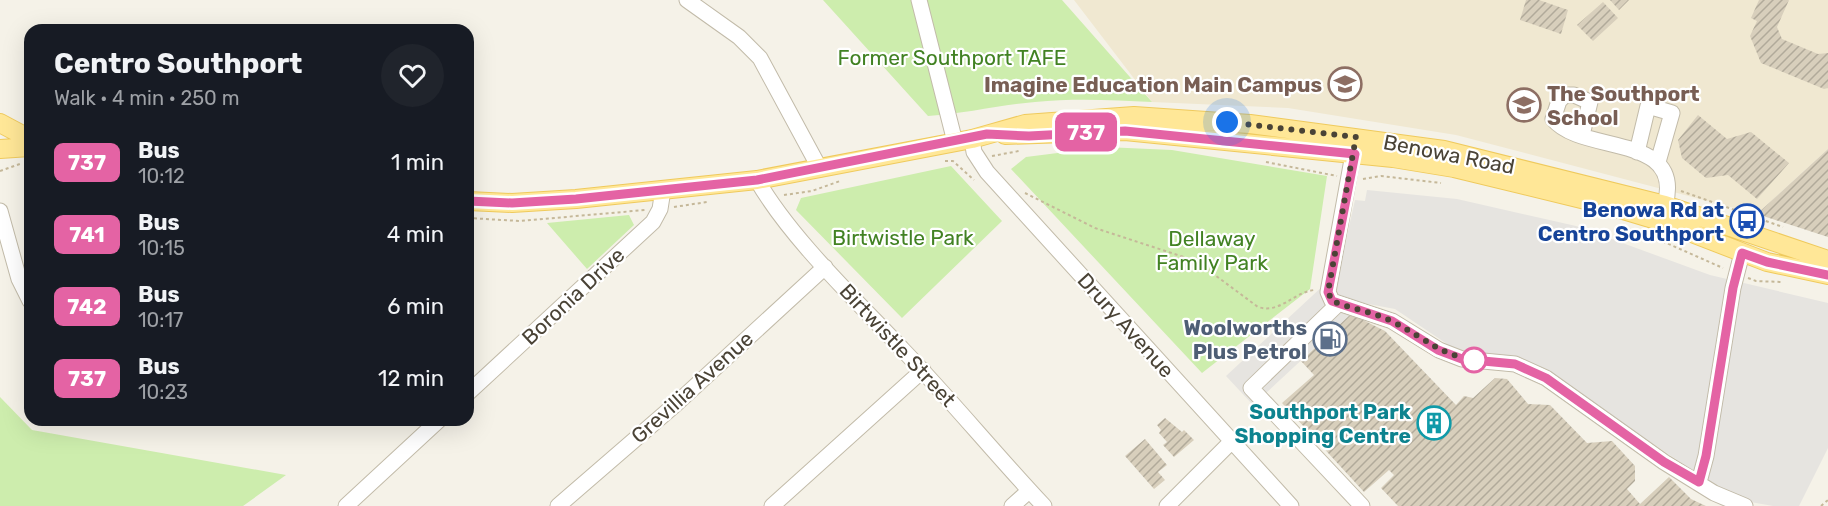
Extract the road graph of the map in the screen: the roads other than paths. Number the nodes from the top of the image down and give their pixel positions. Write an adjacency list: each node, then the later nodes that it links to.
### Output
1 (687, 0): 12 (street)
2 (919, 0): 6 (street, Drury Avenue)
3 (0, 123): 5 (main road)
4 (1582, 135): 9 (street)
5 (24, 136)
6 (971, 138): 7 (main road, Benowa Road); 12 (main road, Benowa Road); 27 (street, Drury Avenue)
7 (1355, 145): 15 (main road, Benowa Road); 18 (main road, Benowa Road); 23 (street)
8 (0, 149): 10 (main road)
9 (1637, 152): 11 (street); 11 (street)
10 (24, 154)
11 (1658, 162): 15 (street)
12 (820, 169): 13 (main road, Benowa Road)
13 (757, 180): 14 (main road, Benowa Road); 20 (street, Birtwistle Street)
14 (663, 190): 16 (main road, Benowa Road); 25 (street, Boronia Drive)
15 (1667, 196): 19 (main road, Benowa Road)
16 (474, 201)
17 (0, 211): 22 (street)
18 (1742, 253): 21 (main road, Benowa Road); 28 (street)
19 (1828, 260)
20 (825, 267): 24 (street, Birtwistle Street); 31 (street, Grevillia Avenue)
21 (1828, 275)
22 (24, 289)
23 (1333, 298): 28 (street); 37 (street)
24 (923, 370): 29 (street, Birtwistle Street); 32 (street)
25 (474, 387)
26 (433, 426): 30 (street)
27 (1231, 442): 35 (street); 36 (street, Drury Avenue)
28 (1699, 482): 38 (street)
29 (1029, 490): 33 (street); 34 (street, Birtwistle Street)
30 (346, 506)
31 (558, 506)
32 (772, 506)
33 (1012, 506)
34 (1044, 506)
35 (1167, 506)
36 (1291, 506)
37 (1362, 506)
38 (1745, 506)

